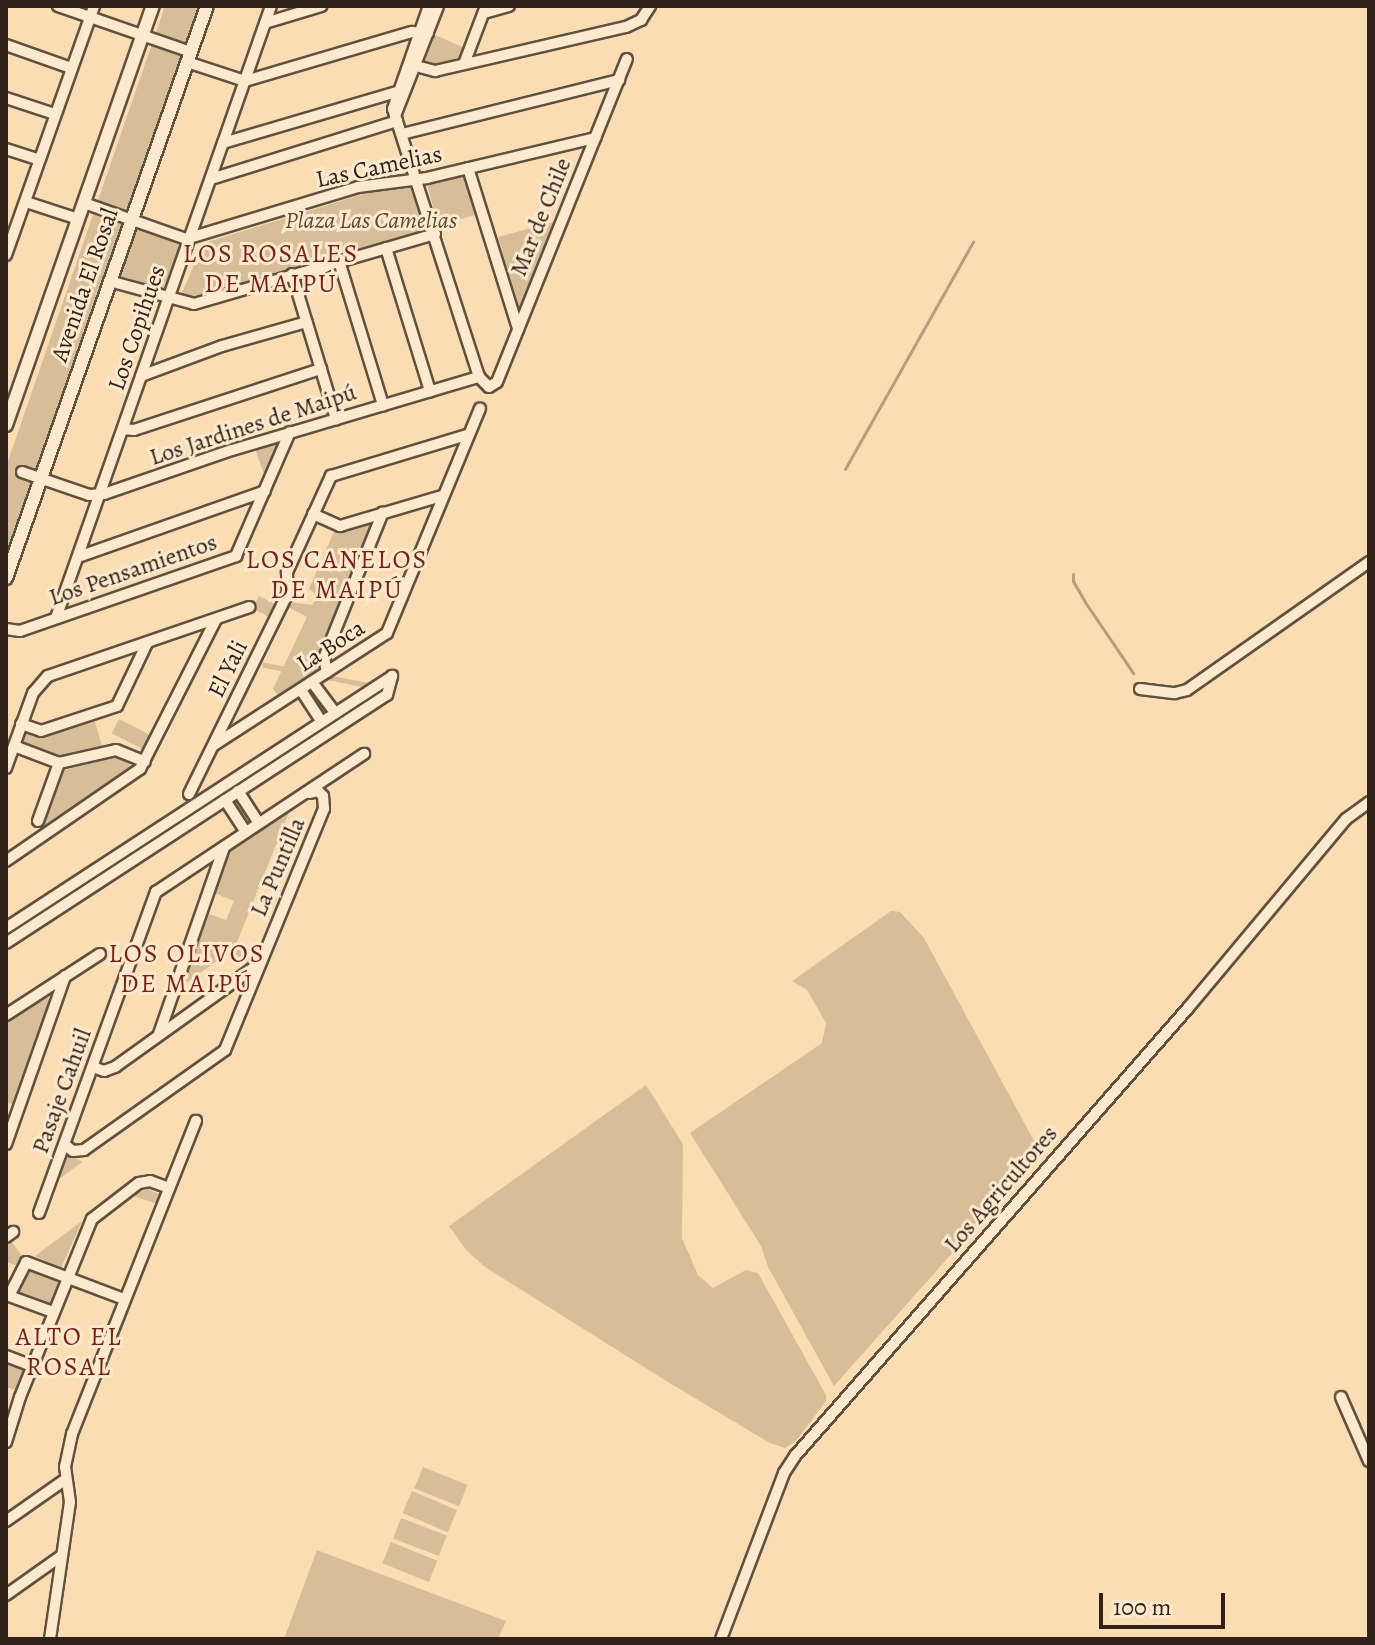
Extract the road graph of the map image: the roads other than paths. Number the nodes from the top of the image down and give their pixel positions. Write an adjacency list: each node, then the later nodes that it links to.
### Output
1 (58, 6): 11 (street)
2 (153, 6): 14 (street, Avenida El Rosal)
3 (207, 6): 16 (street, Avenida El Rosal)
4 (271, 6): 12 (street, Los Copihues)
5 (321, 6): 12 (street)
6 (429, 6): 13 (street)
7 (438, 6): 13 (street)
8 (509, 6): 10 (street)
9 (650, 6): 18 (street)
10 (485, 10): 18 (street)
11 (92, 12): 14 (street); 20 (street)
12 (265, 23): 22 (street, Los Copihues)
13 (424, 32): 19 (street); 22 (street); 23 (street)
14 (142, 35): 16 (street); 36 (street, Avenida El Rosal)
15 (6, 45): 20 (street)
16 (189, 57): 22 (street); 38 (street, Avenida El Rosal)
17 (627, 59): 21 (street, Mar de Chile)
18 (464, 64): 19 (street)
19 (416, 66): 26 (street)
20 (71, 68): 25 (street)
21 (619, 80): 27 (street); 28 (street, Mar de Chile)
22 (245, 81): 29 (street, Los Copihues)
23 (396, 92): 26 (street); 29 (street)
24 (6, 98): 25 (street)
25 (55, 114): 31 (street)
26 (396, 119): 27 (street); 33 (street)
27 (402, 134): 34 (street)
28 (595, 138): 32 (street, Las Camelias); 49 (street, Mar de Chile)
29 (223, 143): 33 (street, Los Copihues)
30 (6, 149): 31 (street)
31 (39, 160): 35 (street)
32 (468, 168): 34 (street, Las Camelias); 49 (street)
33 (211, 179): 40 (street, Los Copihues)
34 (418, 179): 39 (street); 40 (street, Las Camelias)
35 (26, 202): 37 (street); 41 (street)
36 (84, 203): 37 (street, Avenida El Rosal); 38 (street)
37 (78, 219): 55 (street, Avenida El Rosal)
38 (130, 220): 40 (street); 46 (street, Avenida El Rosal)
39 (435, 234): 42 (street); 52 (street)
40 (190, 239): 47 (street, Los Copihues)
41 (8, 242): 43 (street)
42 (386, 248): 44 (street); 53 (street)
43 (6, 255)
44 (339, 261): 45 (street); 54 (street)
45 (292, 274): 47 (street); 48 (street)
46 (109, 281): 47 (street); 63 (street, Avenida El Rosal)
47 (169, 299): 51 (street, Los Copihues)
48 (307, 322): 50 (street); 51 (street)
49 (518, 329): 52 (street, Mar de Chile)
50 (321, 369): 57 (street); 59 (street)
51 (141, 376): 59 (street, Los Copihues)
52 (479, 377): 53 (street, Los Jardines de Maipú)
53 (430, 391): 54 (street, Los Jardines de Maipú)
54 (383, 405): 57 (street, Los Jardines de Maipú)
55 (9, 406): 58 (street, Avenida El Rosal)
56 (480, 409): 61 (street, La Boca)
57 (336, 419): 60 (street, Los Jardines de Maipú)
58 (6, 425)
59 (123, 429): 65 (street, Los Copihues)
60 (290, 432): 64 (street, Los Pensamientos); 65 (street, Los Jardines de Maipú)
61 (467, 435): 66 (street, La Boca); 68 (street, El Yali)
62 (22, 472): 63 (street)
63 (41, 478): 65 (street); 71 (street, Avenida El Rosal)
64 (265, 491): 69 (street); 73 (street, Los Pensamientos)
65 (100, 495): 69 (street, Los Copihues)
66 (442, 496): 67 (street); 77 (street, La Boca)
67 (383, 512): 68 (street); 77 (street)
68 (313, 514): 85 (street, El Yali)
69 (78, 557): 73 (street, Los Copihues)
70 (1369, 562): 79 (street)
71 (6, 578)
72 (249, 607): 74 (street)
73 (56, 618): 75 (street, Los Pensamientos)
74 (216, 619): 76 (street); 88 (street)
75 (6, 629)
76 (147, 643): 83 (street); 83 (street)
77 (327, 672): 78 (street, La Boca)
78 (312, 682): 80 (street, La Boca); 81 (street)
79 (1140, 689)
80 (301, 690): 82 (street); 85 (street, La Boca)
81 (335, 713): 82 (street); 90 (street)
82 (322, 722): 86 (street)
83 (21, 724): 84 (street)
84 (11, 743): 89 (street); 91 (street)
85 (213, 746): 94 (street, El Yali)
86 (272, 754): 90 (street); 100 (street)
87 (364, 754): 93 (street)
88 (145, 762): 89 (street); 103 (street)
89 (59, 763): 97 (street)
90 (279, 765): 92 (street)
91 (6, 768)
92 (238, 791): 95 (street); 98 (street)
93 (309, 793): 98 (street); 107 (street, La Puntilla)
94 (189, 794)
95 (225, 800): 99 (street); 102 (street)
96 (1369, 802): 134 (street, Los Agricultores)
97 (38, 821)
98 (259, 823): 99 (street)
99 (246, 832): 101 (street)
100 (145, 837): 102 (street); 104 (street)
101 (224, 847): 110 (street); 111 (street, Pasaje Cahuil)
102 (151, 848): 105 (street)
103 (6, 861)
104 (6, 928)
105 (6, 943)
106 (100, 954): 108 (street)
107 (260, 963): 110 (street); 116 (street, La Puntilla)
108 (65, 976): 109 (street); 113 (street)
109 (6, 1015)
110 (159, 1035): 111 (street)
111 (93, 1067): 116 (street, Pasaje Cahuil)
112 (6, 1106): 113 (street)
113 (18, 1111): 115 (street)
114 (196, 1121): 117 (street)
115 (6, 1144)
116 (65, 1145): 118 (street, Pasaje Cahuil)
117 (169, 1188): 119 (street); 120 (street)
118 (39, 1213)
119 (67, 1277): 120 (street); 121 (street); 121 (street)
120 (124, 1299): 129 (street)
121 (53, 1312): 123 (street)
122 (6, 1356): 123 (street)
123 (32, 1366): 125 (street)
124 (6, 1392): 125 (street)
125 (20, 1397): 127 (street)
126 (1341, 1397): 128 (street)
127 (6, 1442)
128 (1369, 1461)
129 (66, 1479): 130 (street); 131 (street)
130 (6, 1521)
131 (61, 1556): 132 (street); 133 (street)
132 (6, 1595)
133 (50, 1639)
134 (721, 1639)

